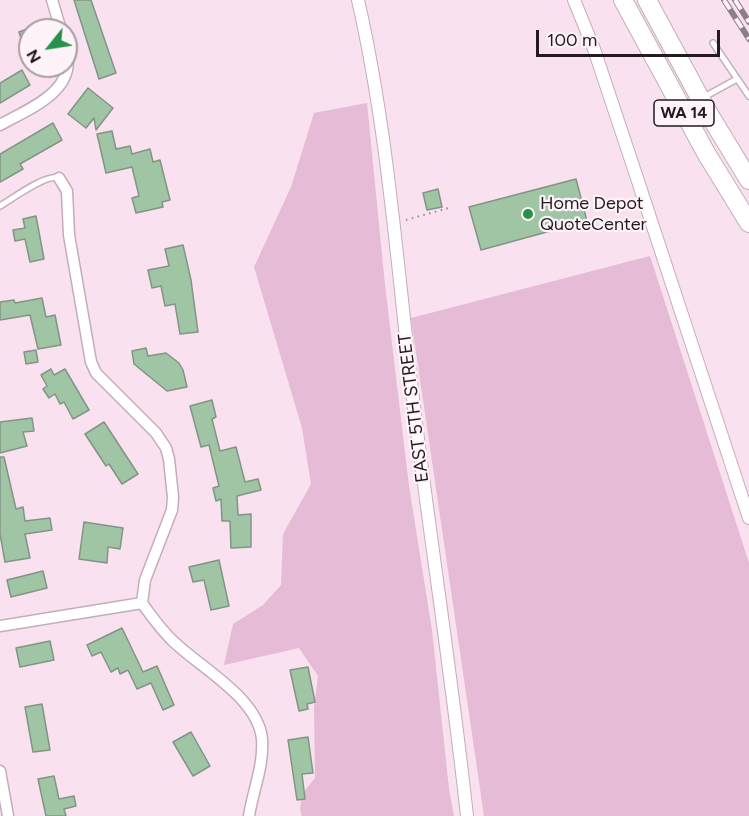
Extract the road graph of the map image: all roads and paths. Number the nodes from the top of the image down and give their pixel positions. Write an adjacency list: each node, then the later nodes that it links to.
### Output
1 (52, 0): 6 (street)
2 (358, 0): 25 (street, EAST 5TH STREET)
3 (574, 0): 19 (street)
4 (623, 0): 18 (highway, WA 14)
5 (647, 0): 11 (highway, WA 14)
6 (57, 18)
7 (713, 43): 9 (lane)
8 (65, 78): 12 (street)
9 (737, 79): 10 (lane); 11 (lane)
10 (749, 96)
11 (701, 99): 14 (highway, WA 14)
12 (0, 125)
13 (59, 178): 15 (lane); 20 (street)
14 (749, 180)
15 (0, 206)
16 (452, 207): 17 (path)
17 (412, 218)
18 (749, 223)
19 (749, 518)
20 (142, 603): 21 (street); 24 (street)
21 (0, 626)
22 (0, 771): 23 (street)
23 (8, 816)
24 (249, 816)
25 (467, 816)

